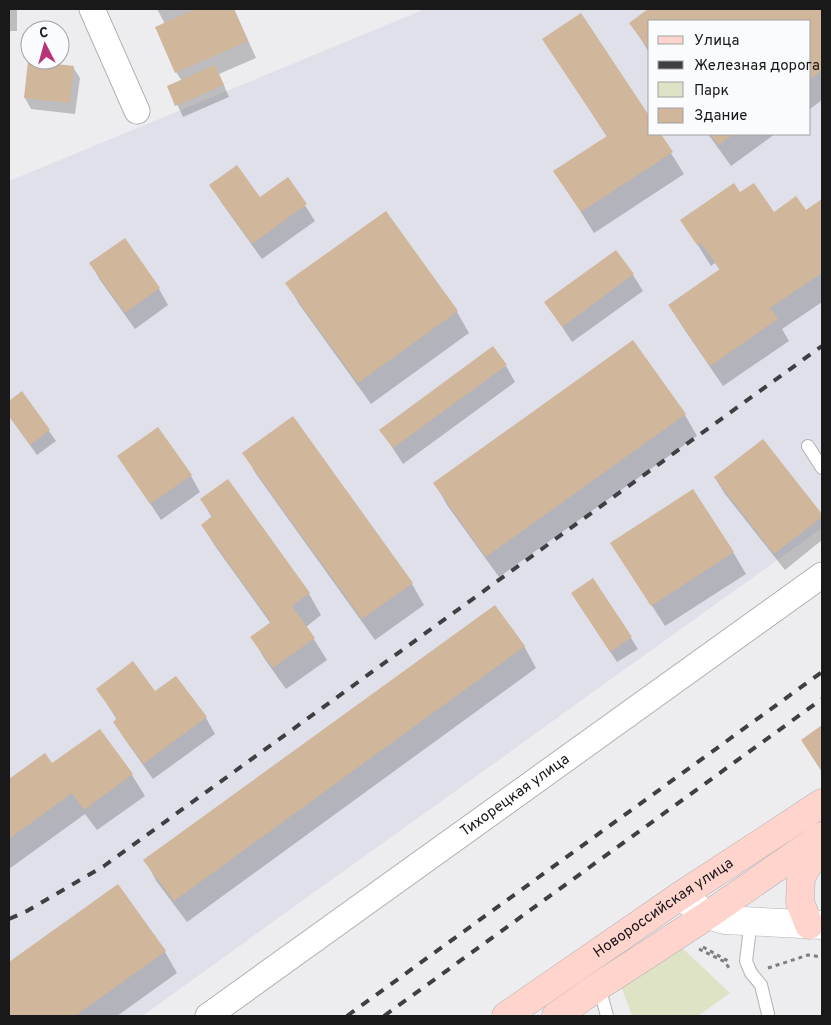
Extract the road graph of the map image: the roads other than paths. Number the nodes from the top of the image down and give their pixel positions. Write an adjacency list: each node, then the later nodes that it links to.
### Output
1 (92, 9): 2 (street)
2 (137, 111)
3 (808, 446): 4 (lane)
4 (822, 468)
5 (822, 575): 15 (street, Тихорецкая улица)
6 (822, 803): 9 (main road, Новороссийская улица)
7 (822, 836): 10 (main road, Новороссийская улица)
8 (822, 842): 12 (main road)
9 (680, 896): 10 (street); 16 (main road, Новороссийская улица)
10 (708, 915): 11 (street); 13 (main road, Новороссийская улица)
11 (751, 920): 12 (street); 14 (lane)
12 (816, 925)
13 (599, 986): 17 (main road, Новороссийская улица); 18 (lane)
14 (768, 1014)
15 (208, 1016)
16 (506, 1016)
17 (556, 1016)
18 (607, 1016)

